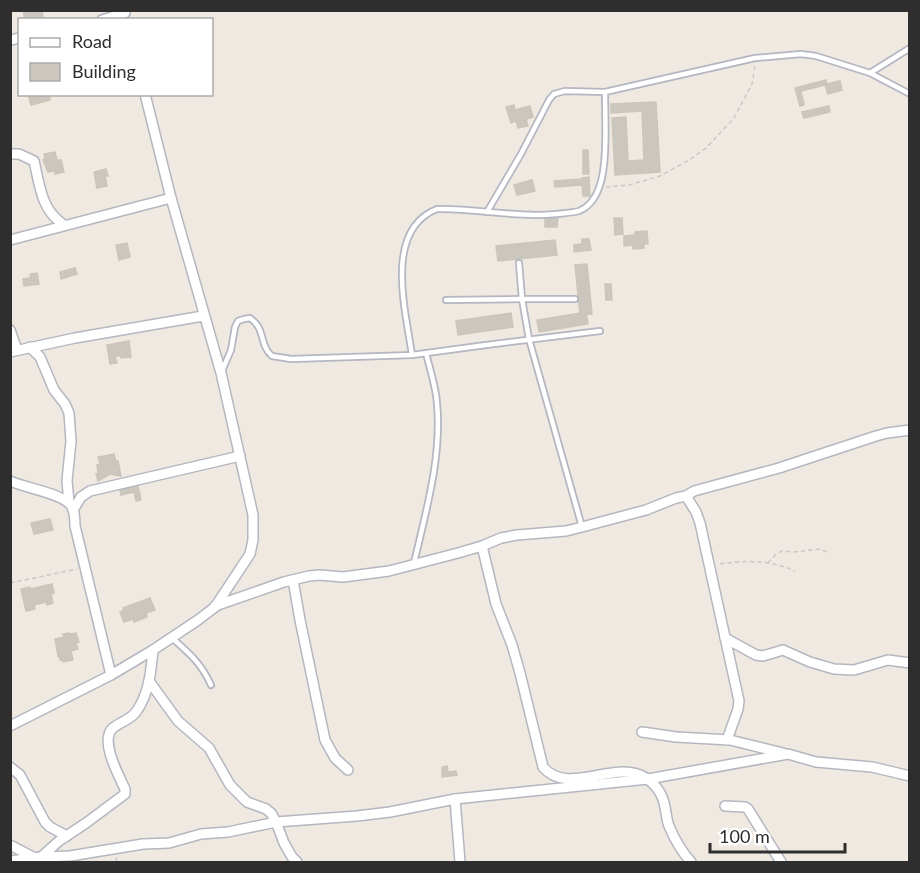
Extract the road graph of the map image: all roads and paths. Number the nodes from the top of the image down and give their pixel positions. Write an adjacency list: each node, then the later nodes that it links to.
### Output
1 (126, 14): 2 (street)
2 (110, 18)
3 (909, 48): 5 (lane)
4 (755, 58): 5 (lane); 6 (lane); 10 (path)
5 (870, 73): 7 (lane)
6 (604, 92): 10 (lane); 12 (lane)
7 (909, 94)
8 (146, 96): 11 (street)
9 (10, 154): 13 (street)
10 (599, 188): 12 (lane)
11 (171, 198): 13 (street); 19 (street)
12 (487, 212): 26 (lane)
13 (64, 225): 14 (street)
14 (10, 240)
15 (519, 263): 16 (lane)
16 (522, 298): 17 (lane); 18 (lane); 22 (lane)
17 (575, 299)
18 (446, 300)
19 (203, 316): 23 (street); 27 (street)
20 (10, 330): 24 (street)
21 (600, 331): 22 (lane)
22 (530, 339): 25 (lane); 33 (lane)
23 (30, 347): 24 (street); 32 (street)
24 (14, 351)
25 (426, 353): 26 (lane); 36 (lane)
26 (412, 355): 27 (lane)
27 (221, 373): 29 (street)
28 (909, 430): 31 (street)
29 (240, 456): 32 (street); 43 (street)
30 (10, 481): 32 (street)
31 (686, 496): 33 (street); 38 (street)
32 (71, 506): 39 (street)
33 (582, 527): 34 (street)
34 (482, 546): 36 (street); 58 (street)
35 (830, 553): 37 (path)
36 (414, 564): 41 (street)
37 (768, 564): 38 (path); 40 (path)
38 (710, 566): 45 (street)
39 (86, 568): 42 (path); 48 (street)
40 (795, 571)
41 (293, 580): 43 (street); 56 (street)
42 (10, 583)
43 (215, 607): 44 (street)
44 (172, 638): 46 (street); 50 (lane)
45 (725, 638): 47 (street); 53 (street)
46 (153, 650): 48 (street); 49 (street)
47 (909, 663)
48 (111, 675): 51 (street)
49 (149, 681): 61 (street); 62 (street)
50 (212, 685)
51 (10, 726)
52 (642, 732): 53 (street)
53 (727, 740): 54 (street)
54 (788, 754): 57 (street); 58 (street)
55 (10, 767): 62 (street)
56 (348, 770)
57 (909, 776)
58 (648, 779): 59 (street); 68 (street)
59 (455, 799): 61 (street); 67 (street)
60 (724, 806): 69 (street)
61 (276, 822): 64 (street); 66 (street)
62 (67, 836): 64 (street)
63 (10, 845): 64 (street)
64 (41, 859): 65 (street)
65 (10, 861)
66 (297, 862)
67 (460, 862)
68 (691, 862)
69 (781, 862)

